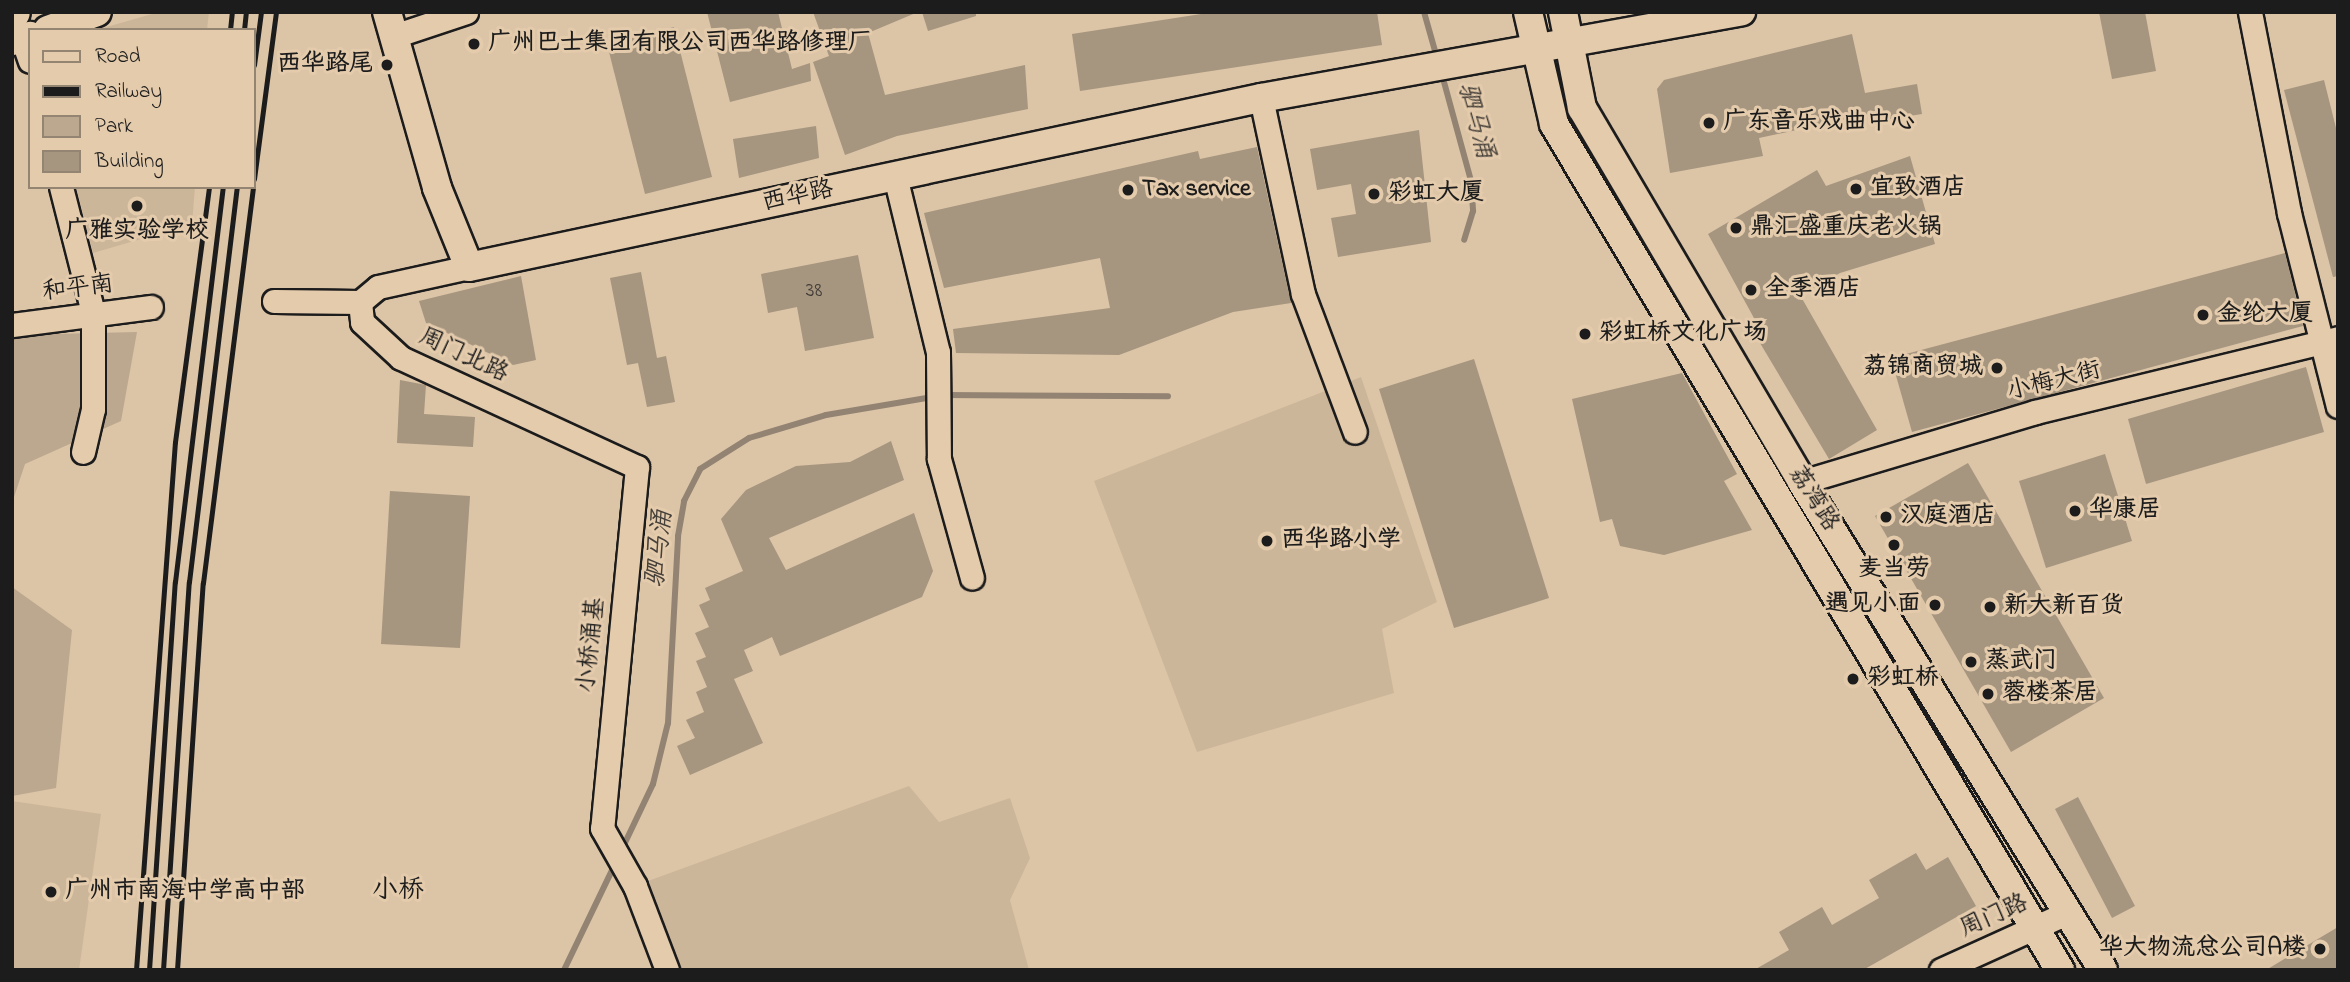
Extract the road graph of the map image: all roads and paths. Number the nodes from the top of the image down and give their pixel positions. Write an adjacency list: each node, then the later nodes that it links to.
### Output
1 (97, 12): 8 (main road)
2 (466, 12): 7 (street)
3 (1528, 12): 10 (main road, 荔湾路)
4 (1563, 12): 9 (main road, 荔湾路)
5 (1741, 12): 9 (main road)
6 (2250, 12): 22 (street)
7 (390, 24): 16 (main road)
8 (41, 28)
9 (1570, 46): 10 (main road); 12 (main road, 荔湾路)
10 (1535, 49): 11 (main road, 西华路); 13 (main road, 荔湾路)
11 (1261, 98): 14 (main road, 西华路); 24 (street)
12 (1582, 108): 13 (main road); 27 (main road, 荔湾路)
13 (1553, 124): 30 (main road, 荔湾路)
14 (895, 176): 16 (main road, 西华路); 28 (street)
15 (62, 189): 20 (street)
16 (469, 267): 18 (street)
17 (274, 301): 18 (street)
18 (359, 302): 26 (street, 周门北路)
19 (151, 307): 20 (street, 和平南)
20 (93, 313): 21 (street, 和平南); 25 (street)
21 (12, 325)
22 (2330, 341): 23 (street); 27 (street, 小梅大街)
23 (2338, 406)
24 (1355, 432)
25 (83, 452)
26 (637, 467): 31 (street, 小桥涌基)
27 (1802, 482): 29 (main road, 荔湾路)
28 (972, 578)
29 (2069, 912): 30 (street, 周门路); 34 (main road, 荔湾路)
30 (2036, 927): 32 (street, 周门路); 33 (main road, 荔湾路)
31 (667, 970)
32 (1941, 970)
33 (2060, 970)
34 (2103, 970)

